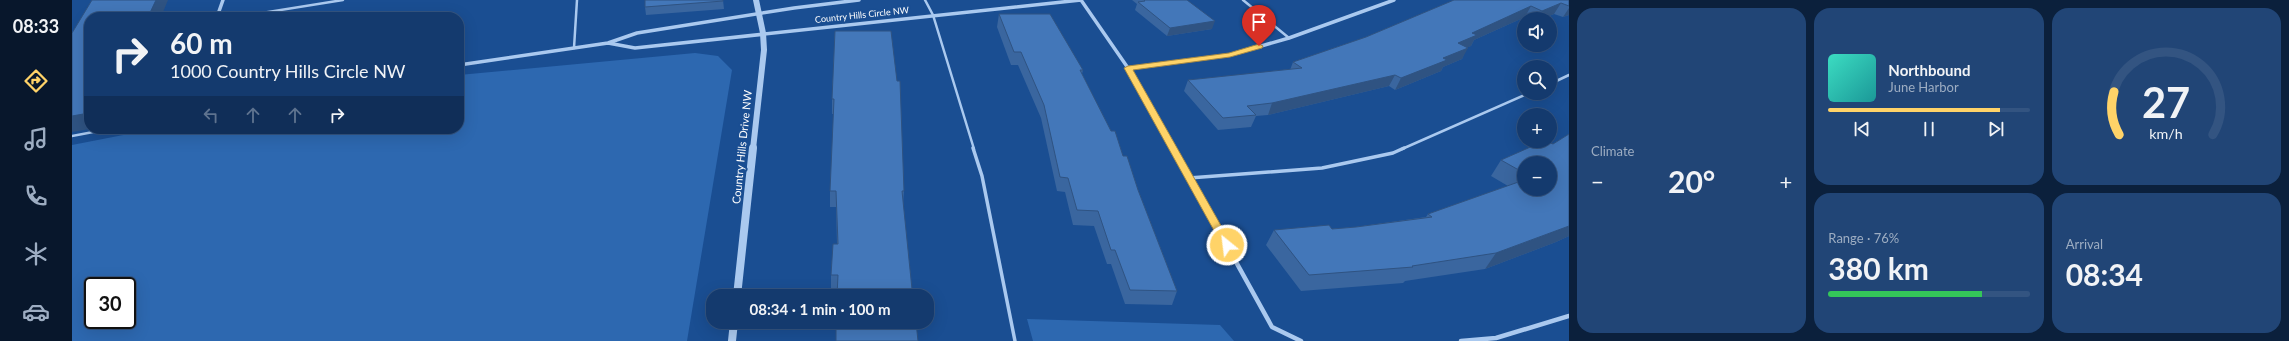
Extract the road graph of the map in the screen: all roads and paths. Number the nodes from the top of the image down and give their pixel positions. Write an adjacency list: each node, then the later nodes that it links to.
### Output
1 (223, 0): 10 (street)
2 (343, 0): 11 (lane)
3 (577, 0): 17 (lane)
4 (756, 0): 12 (street, Country Hills Drive NW)
5 (860, 0): 12 (street, Country Hills Circle NW)
6 (925, 0): 13 (lane)
7 (1081, 0): 13 (street, Country Hills Circle NW); 19 (street)
8 (1243, 0): 15 (lane)
9 (1394, 0): 15 (street)
10 (218, 12)
11 (268, 12)
12 (759, 13): 14 (street, Country Hills Drive NW); 16 (street, Country Hills Circle NW)
13 (933, 15): 14 (street, Country Hills Circle NW); 30 (lane)
14 (763, 34): 16 (street, Country Hills Circle NW); 26 (street, Country Hills Drive NW)
15 (1289, 38): 19 (street)
16 (608, 43): 17 (street)
17 (574, 48): 18 (street)
18 (464, 64)
19 (1128, 68): 25 (street)
20 (1569, 75): 21 (lane)
21 (1557, 81)
22 (1517, 98): 25 (lane)
23 (84, 134): 24 (lane)
24 (72, 136)
25 (1189, 178): 31 (street)
26 (738, 289)
27 (1569, 316): 32 (street)
28 (733, 329): 29 (street)
29 (732, 341)
30 (1016, 341)
31 (1301, 341)
32 (1461, 341)

